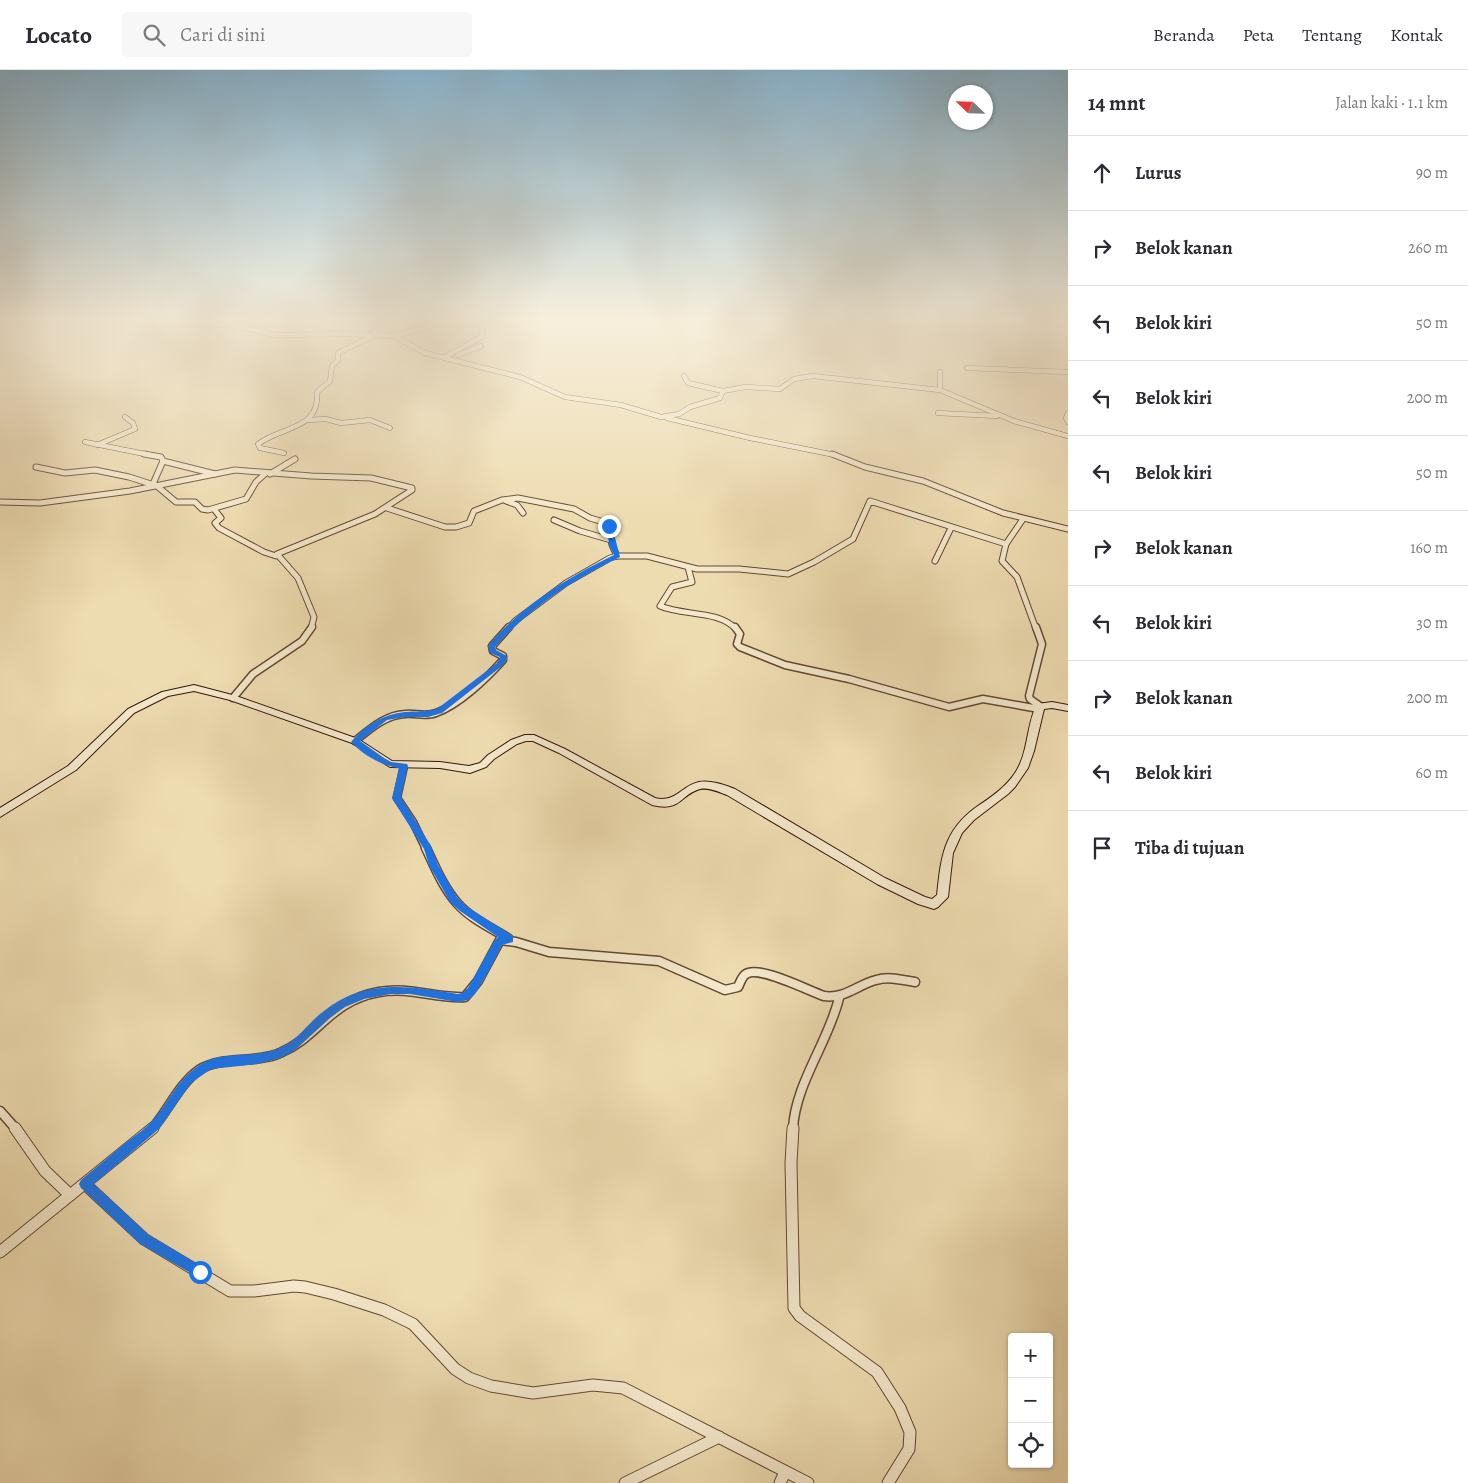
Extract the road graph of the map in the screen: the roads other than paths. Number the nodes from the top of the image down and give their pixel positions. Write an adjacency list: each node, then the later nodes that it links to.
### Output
1 (328, 383): 14 (street)
2 (537, 383): 13 (street)
3 (692, 383): 8 (street)
4 (788, 383): 8 (street)
5 (876, 383): 7 (street)
6 (940, 383): 7 (street)
7 (940, 390): 12 (street)
8 (722, 391): 13 (street)
9 (938, 413): 12 (street)
10 (1068, 413): 15 (street)
11 (125, 417): 19 (street)
12 (1002, 417): 17 (street)
13 (666, 418): 32 (street)
14 (308, 420): 16 (street); 20 (street)
15 (1068, 422)
16 (390, 428)
17 (1068, 436)
18 (85, 442): 19 (street)
19 (96, 445): 22 (street)
20 (284, 454)
21 (295, 459): 24 (street)
22 (164, 461): 25 (street); 26 (street)
23 (36, 467): 26 (street)
24 (268, 473): 25 (street); 29 (street); 30 (street)
25 (215, 474): 26 (street)
26 (155, 485): 27 (street); 30 (street)
27 (0, 502)
28 (496, 502): 29 (street); 31 (street); 36 (street)
29 (387, 508): 38 (street)
30 (214, 509): 38 (street)
31 (523, 513)
32 (1023, 519): 35 (street); 37 (street)
33 (554, 520): 36 (street)
34 (951, 528): 37 (street); 40 (street); 41 (street)
35 (1068, 529)
36 (611, 540): 39 (street)
37 (1006, 544): 43 (street)
38 (276, 556): 42 (street)
39 (617, 556): 41 (street); 45 (street)
40 (935, 561)
41 (688, 567): 43 (street)
42 (233, 698): 45 (street); 47 (street)
43 (1040, 708): 44 (street); 46 (street)
44 (1068, 708)
45 (355, 742): 46 (street)
46 (404, 766): 48 (street)
47 (0, 813)
48 (509, 939): 50 (street); 52 (street)
49 (915, 982): 50 (street)
50 (839, 998): 59 (street)
51 (0, 1111): 53 (street)
52 (85, 1184): 53 (street); 55 (street)
53 (70, 1195): 54 (street)
54 (0, 1252)
55 (719, 1437): 56 (street); 57 (street)
56 (783, 1478): 58 (street)
57 (625, 1483)
58 (808, 1483)
59 (888, 1483)

